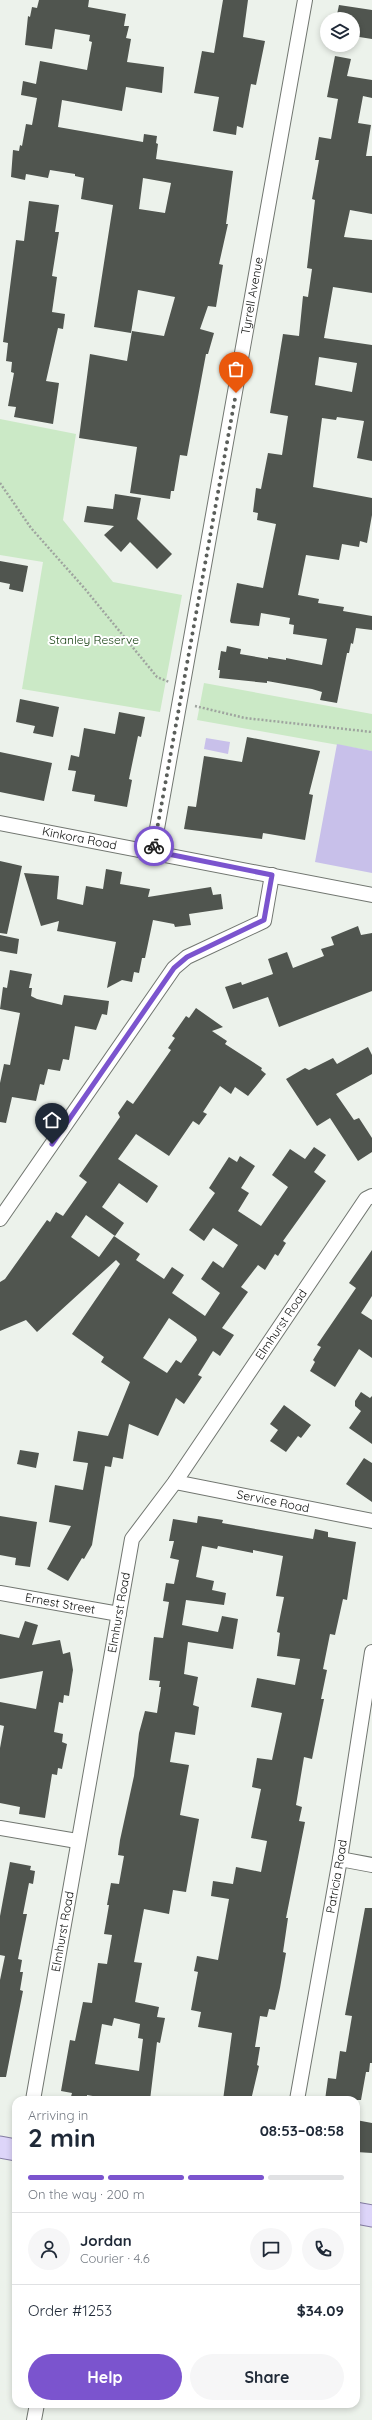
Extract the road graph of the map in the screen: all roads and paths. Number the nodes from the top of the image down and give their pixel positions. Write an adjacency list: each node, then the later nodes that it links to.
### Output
1 (305, 0): 3 (street, Tyrrell Avenue)
2 (0, 483): 3 (path)
3 (183, 697): 4 (path); 6 (street, Tyrrell Avenue)
4 (372, 732)
5 (0, 823): 6 (street, Kinkora Road)
6 (153, 851): 7 (street, Kinkora Road)
7 (272, 875): 8 (street, Kinkora Road); 10 (street)
8 (372, 895)
9 (372, 1196): 11 (street, Elmhurst Road)
10 (0, 1219)
11 (175, 1482): 12 (street, Service Road); 14 (street, Elmhurst Road)
12 (372, 1521)
13 (0, 1593): 14 (street, Ernest Street)
14 (120, 1614): 17 (street, Elmhurst Road)
15 (372, 1652): 18 (street, Patricia Road)
16 (0, 1828): 17 (street)
17 (77, 1841): 20 (street, Elmhurst Road)
18 (340, 1859): 19 (street); 21 (street, Patricia Road)
19 (372, 1865)
20 (34, 2096)
21 (298, 2096)
22 (0, 2147): 23 (main road)
23 (12, 2149)
24 (360, 2214): 25 (main road)
25 (372, 2216)
26 (36, 2408): 27 (street)
27 (34, 2420)

